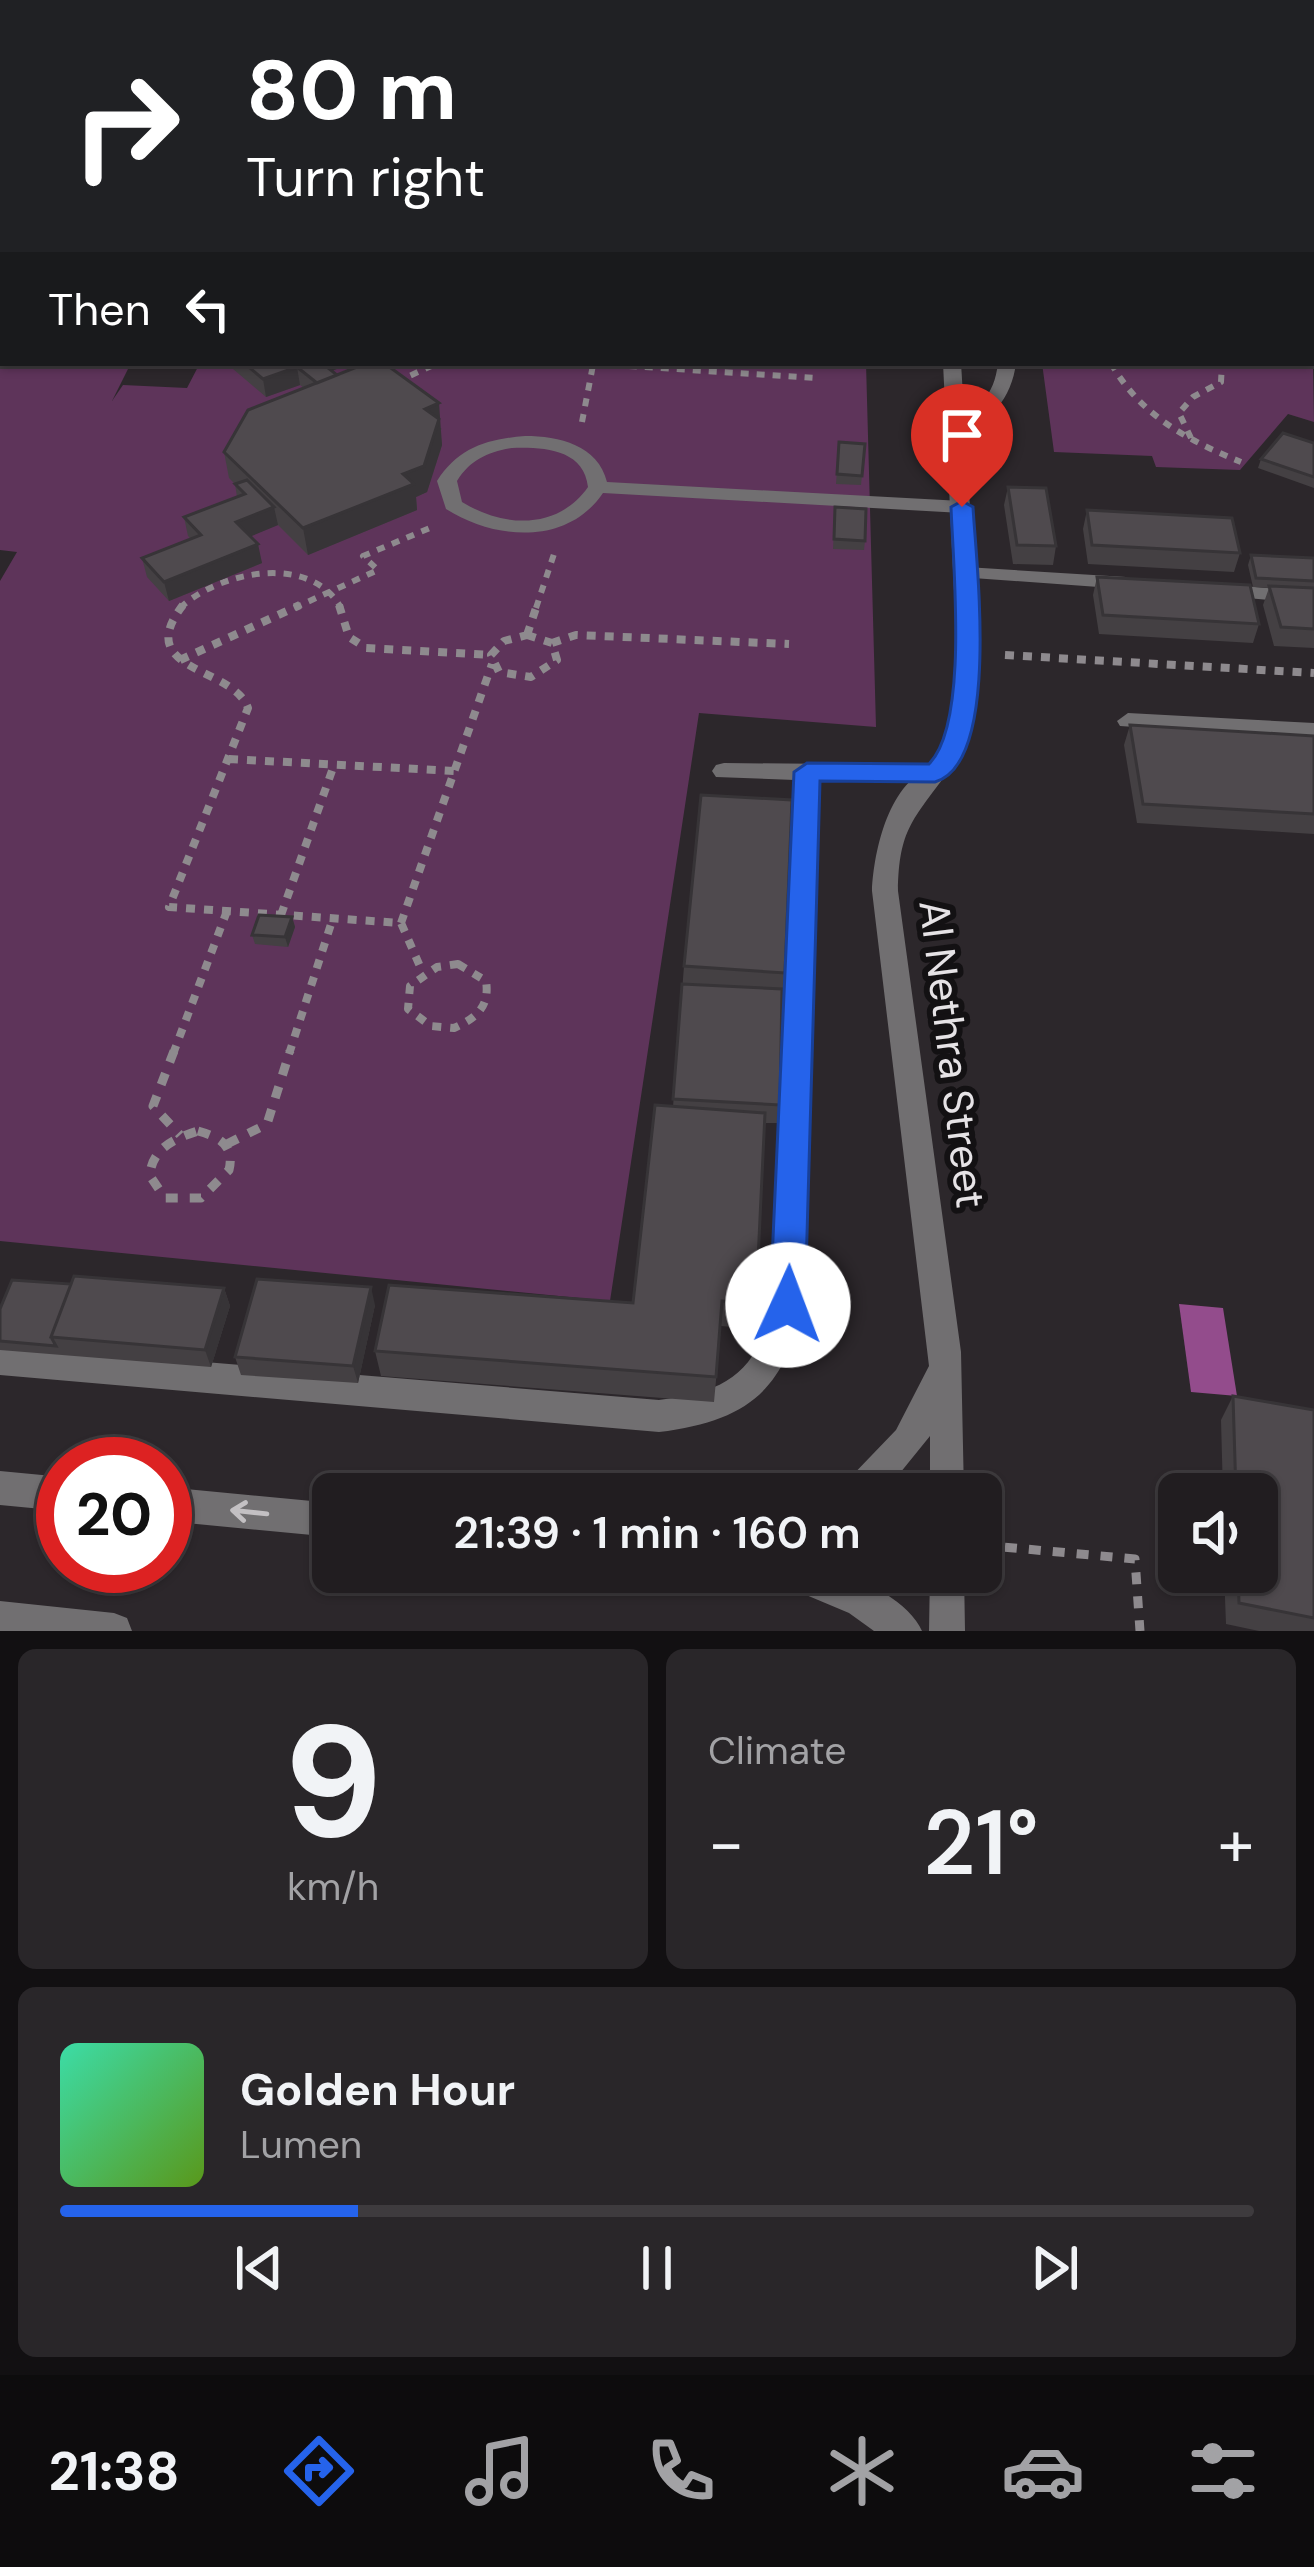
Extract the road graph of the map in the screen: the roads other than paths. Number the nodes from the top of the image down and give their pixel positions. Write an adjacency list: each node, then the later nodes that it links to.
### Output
1 (952, 366): 3 (street, Al Nethra Street)
2 (1006, 366): 3 (street)
3 (955, 425): 5 (street, Al Nethra Street)
4 (598, 488): 4 (street); 5 (street)
5 (962, 507): 6 (street, Al Nethra Street)
6 (966, 573): 7 (street); 14 (street, Al Nethra Street)
7 (1141, 584)
8 (1200, 587): 9 (street)
9 (1314, 598)
10 (1127, 721): 11 (street)
11 (1314, 731)
12 (724, 771): 13 (street)
13 (807, 772): 14 (street); 16 (street)
14 (935, 773): 15 (street, Al Nethra Street)
15 (945, 1352): 17 (street); 18 (street, Al Nethra Street)
16 (0, 1360)
17 (884, 1473)
18 (946, 1473)
19 (0, 1488): 20 (street)
20 (36, 1491)
21 (192, 1507): 22 (street, one-way to 21)
22 (312, 1518)
23 (844, 1593): 27 (street)
24 (947, 1593): 28 (street)
25 (0, 1619): 26 (street)
26 (113, 1631)
27 (904, 1631)
28 (947, 1631)

